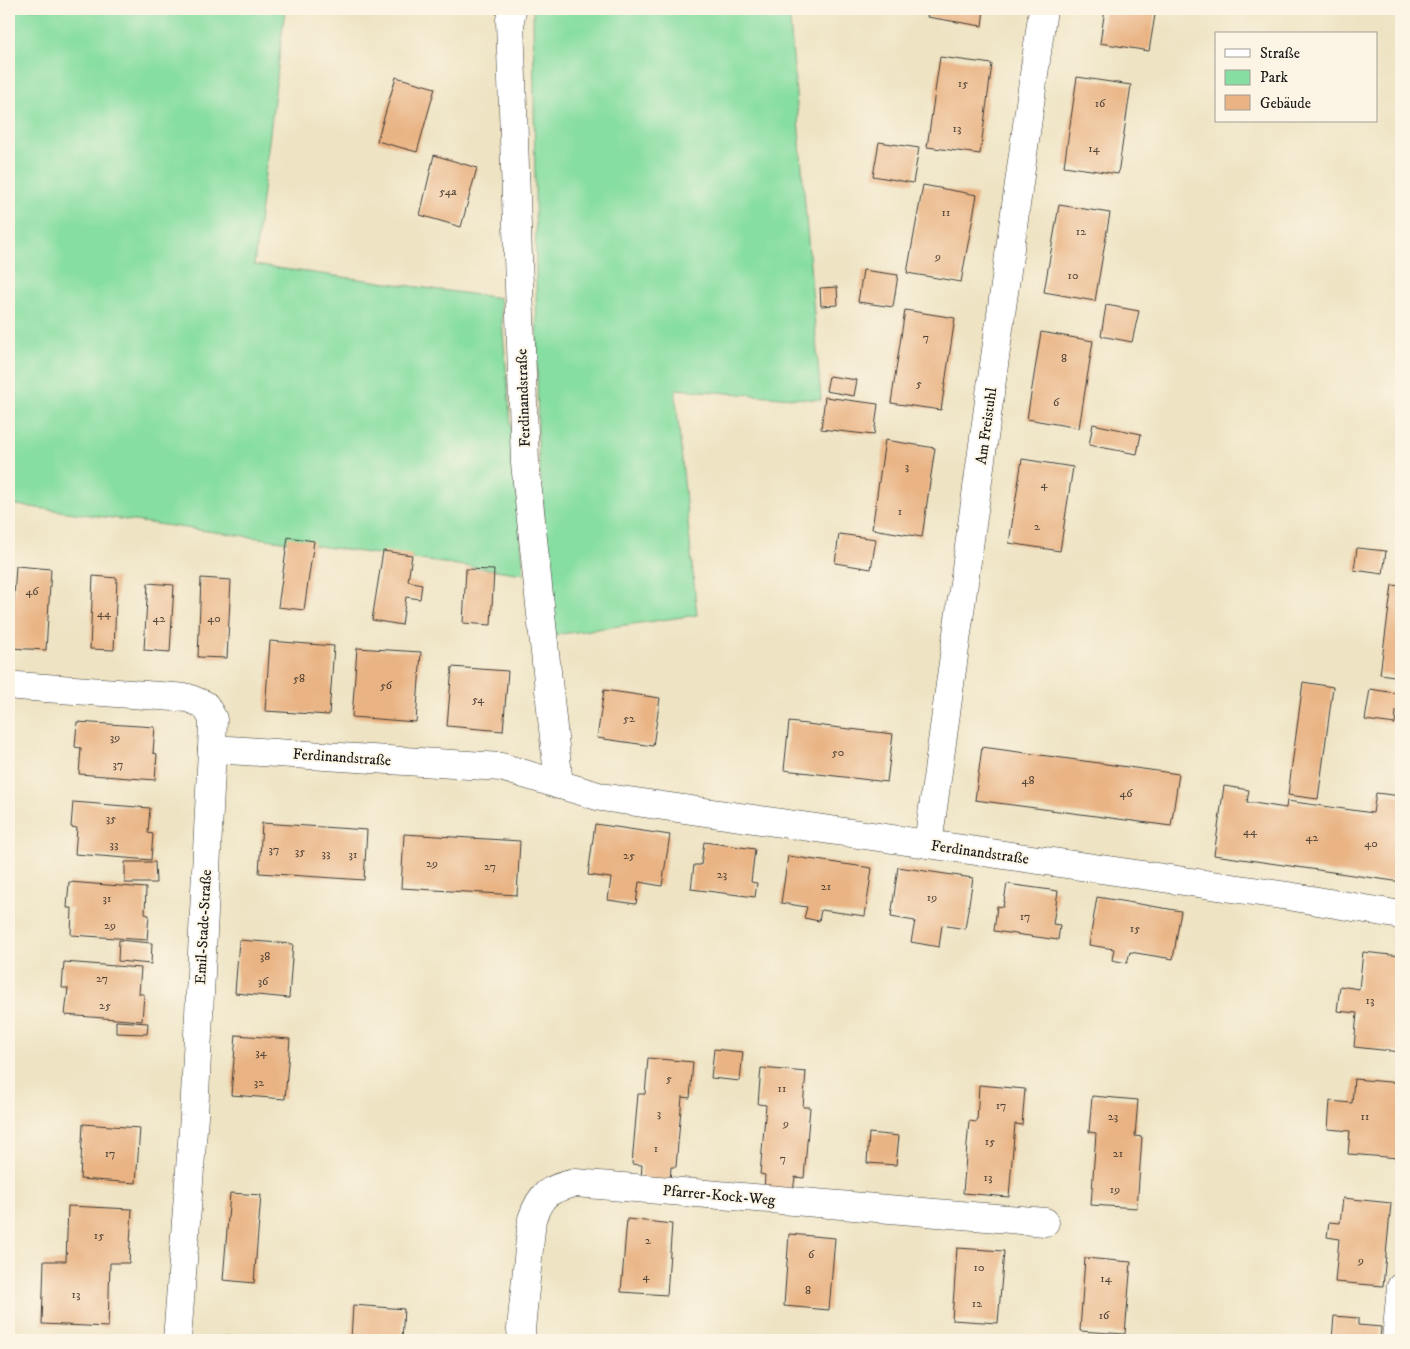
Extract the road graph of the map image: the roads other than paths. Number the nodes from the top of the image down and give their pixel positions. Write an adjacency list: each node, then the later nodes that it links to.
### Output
1 (512, 9): 5 (street, Ferdinandstraße)
2 (1043, 9): 6 (street, Am Freistuhl)
3 (18, 686): 4 (street, Emil-Stade-Straße)
4 (212, 749): 5 (street, Ferdinandstraße); 10 (street, Emil-Stade-Straße)
5 (560, 785): 6 (street, Ferdinandstraße)
6 (928, 844): 7 (street, Ferdinandstraße)
7 (1401, 915)
8 (1045, 1222): 11 (street, Pfarrer-Kock-Weg)
9 (1401, 1287): 12 (street)
10 (177, 1340)
11 (522, 1340)
12 (1396, 1340)

